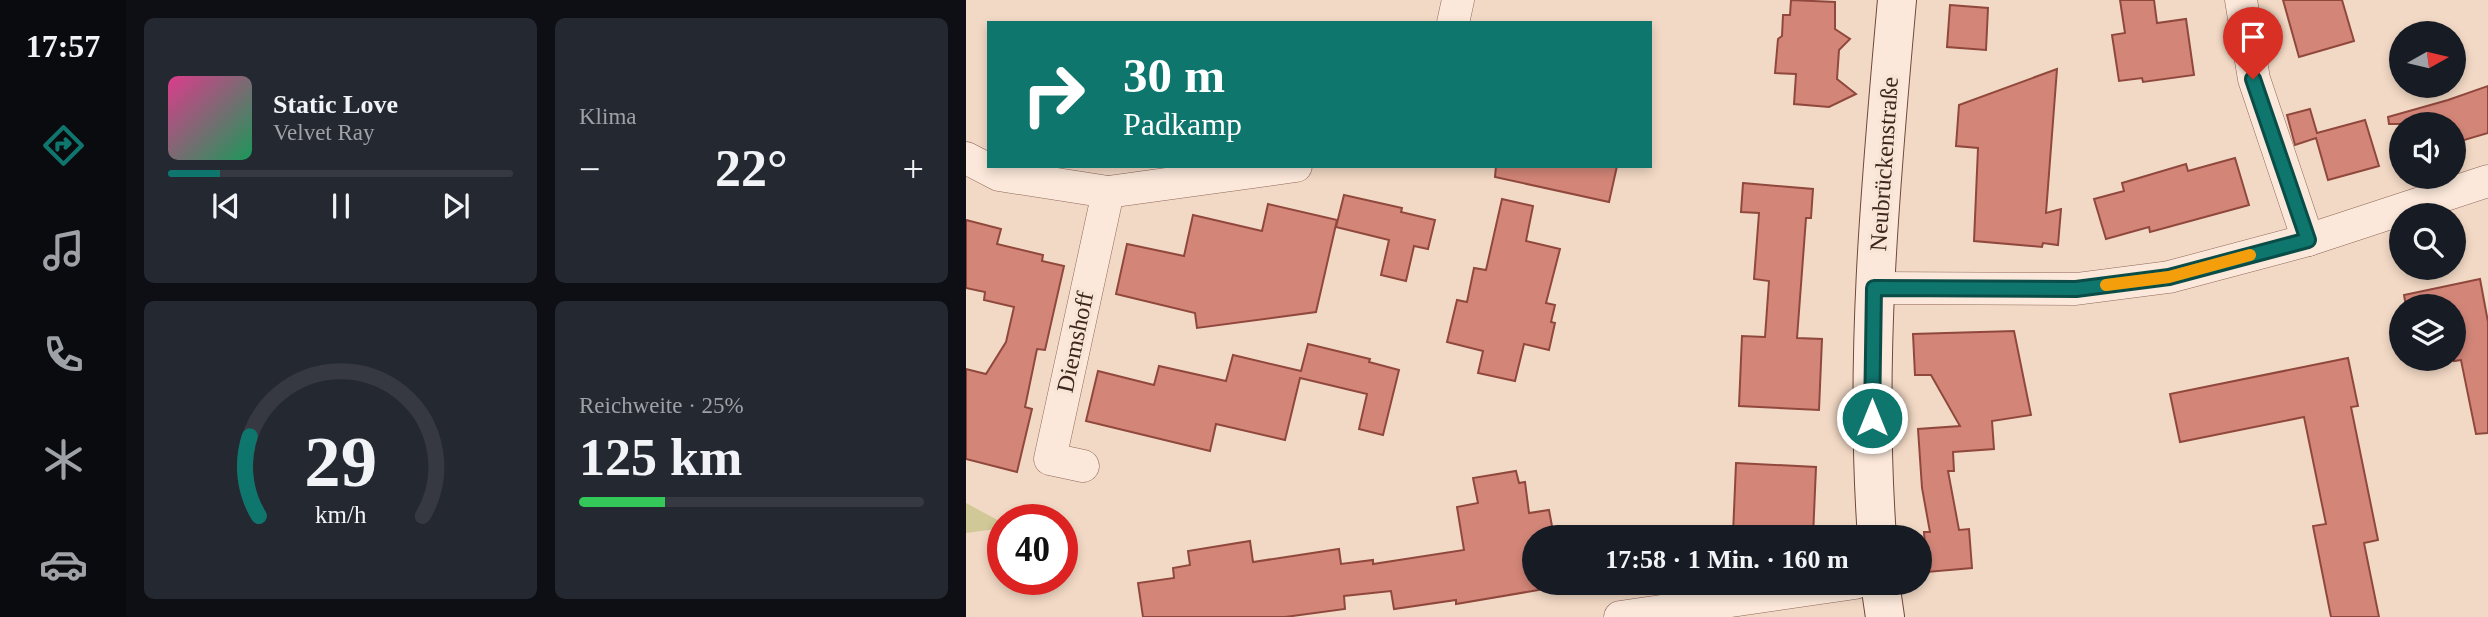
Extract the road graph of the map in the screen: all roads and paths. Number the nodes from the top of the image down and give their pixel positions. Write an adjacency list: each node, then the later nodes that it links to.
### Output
1 (1458, 0): 4 (street)
2 (1897, 0): 10 (street, Neubrückenstraße)
3 (2241, 0): 9 (street)
4 (1453, 21)
5 (966, 158): 8 (street)
6 (1282, 168): 8 (street)
7 (2488, 181): 9 (street)
8 (1108, 192): 11 (street, Diemshoff)
9 (2308, 240): 10 (street)
10 (1874, 288): 12 (street, Neubrückenstraße)
11 (1083, 466)
12 (1876, 525)
13 (1772, 595): 15 (street)
14 (1882, 595): 16 (street)
15 (1620, 617)
16 (1885, 617)

